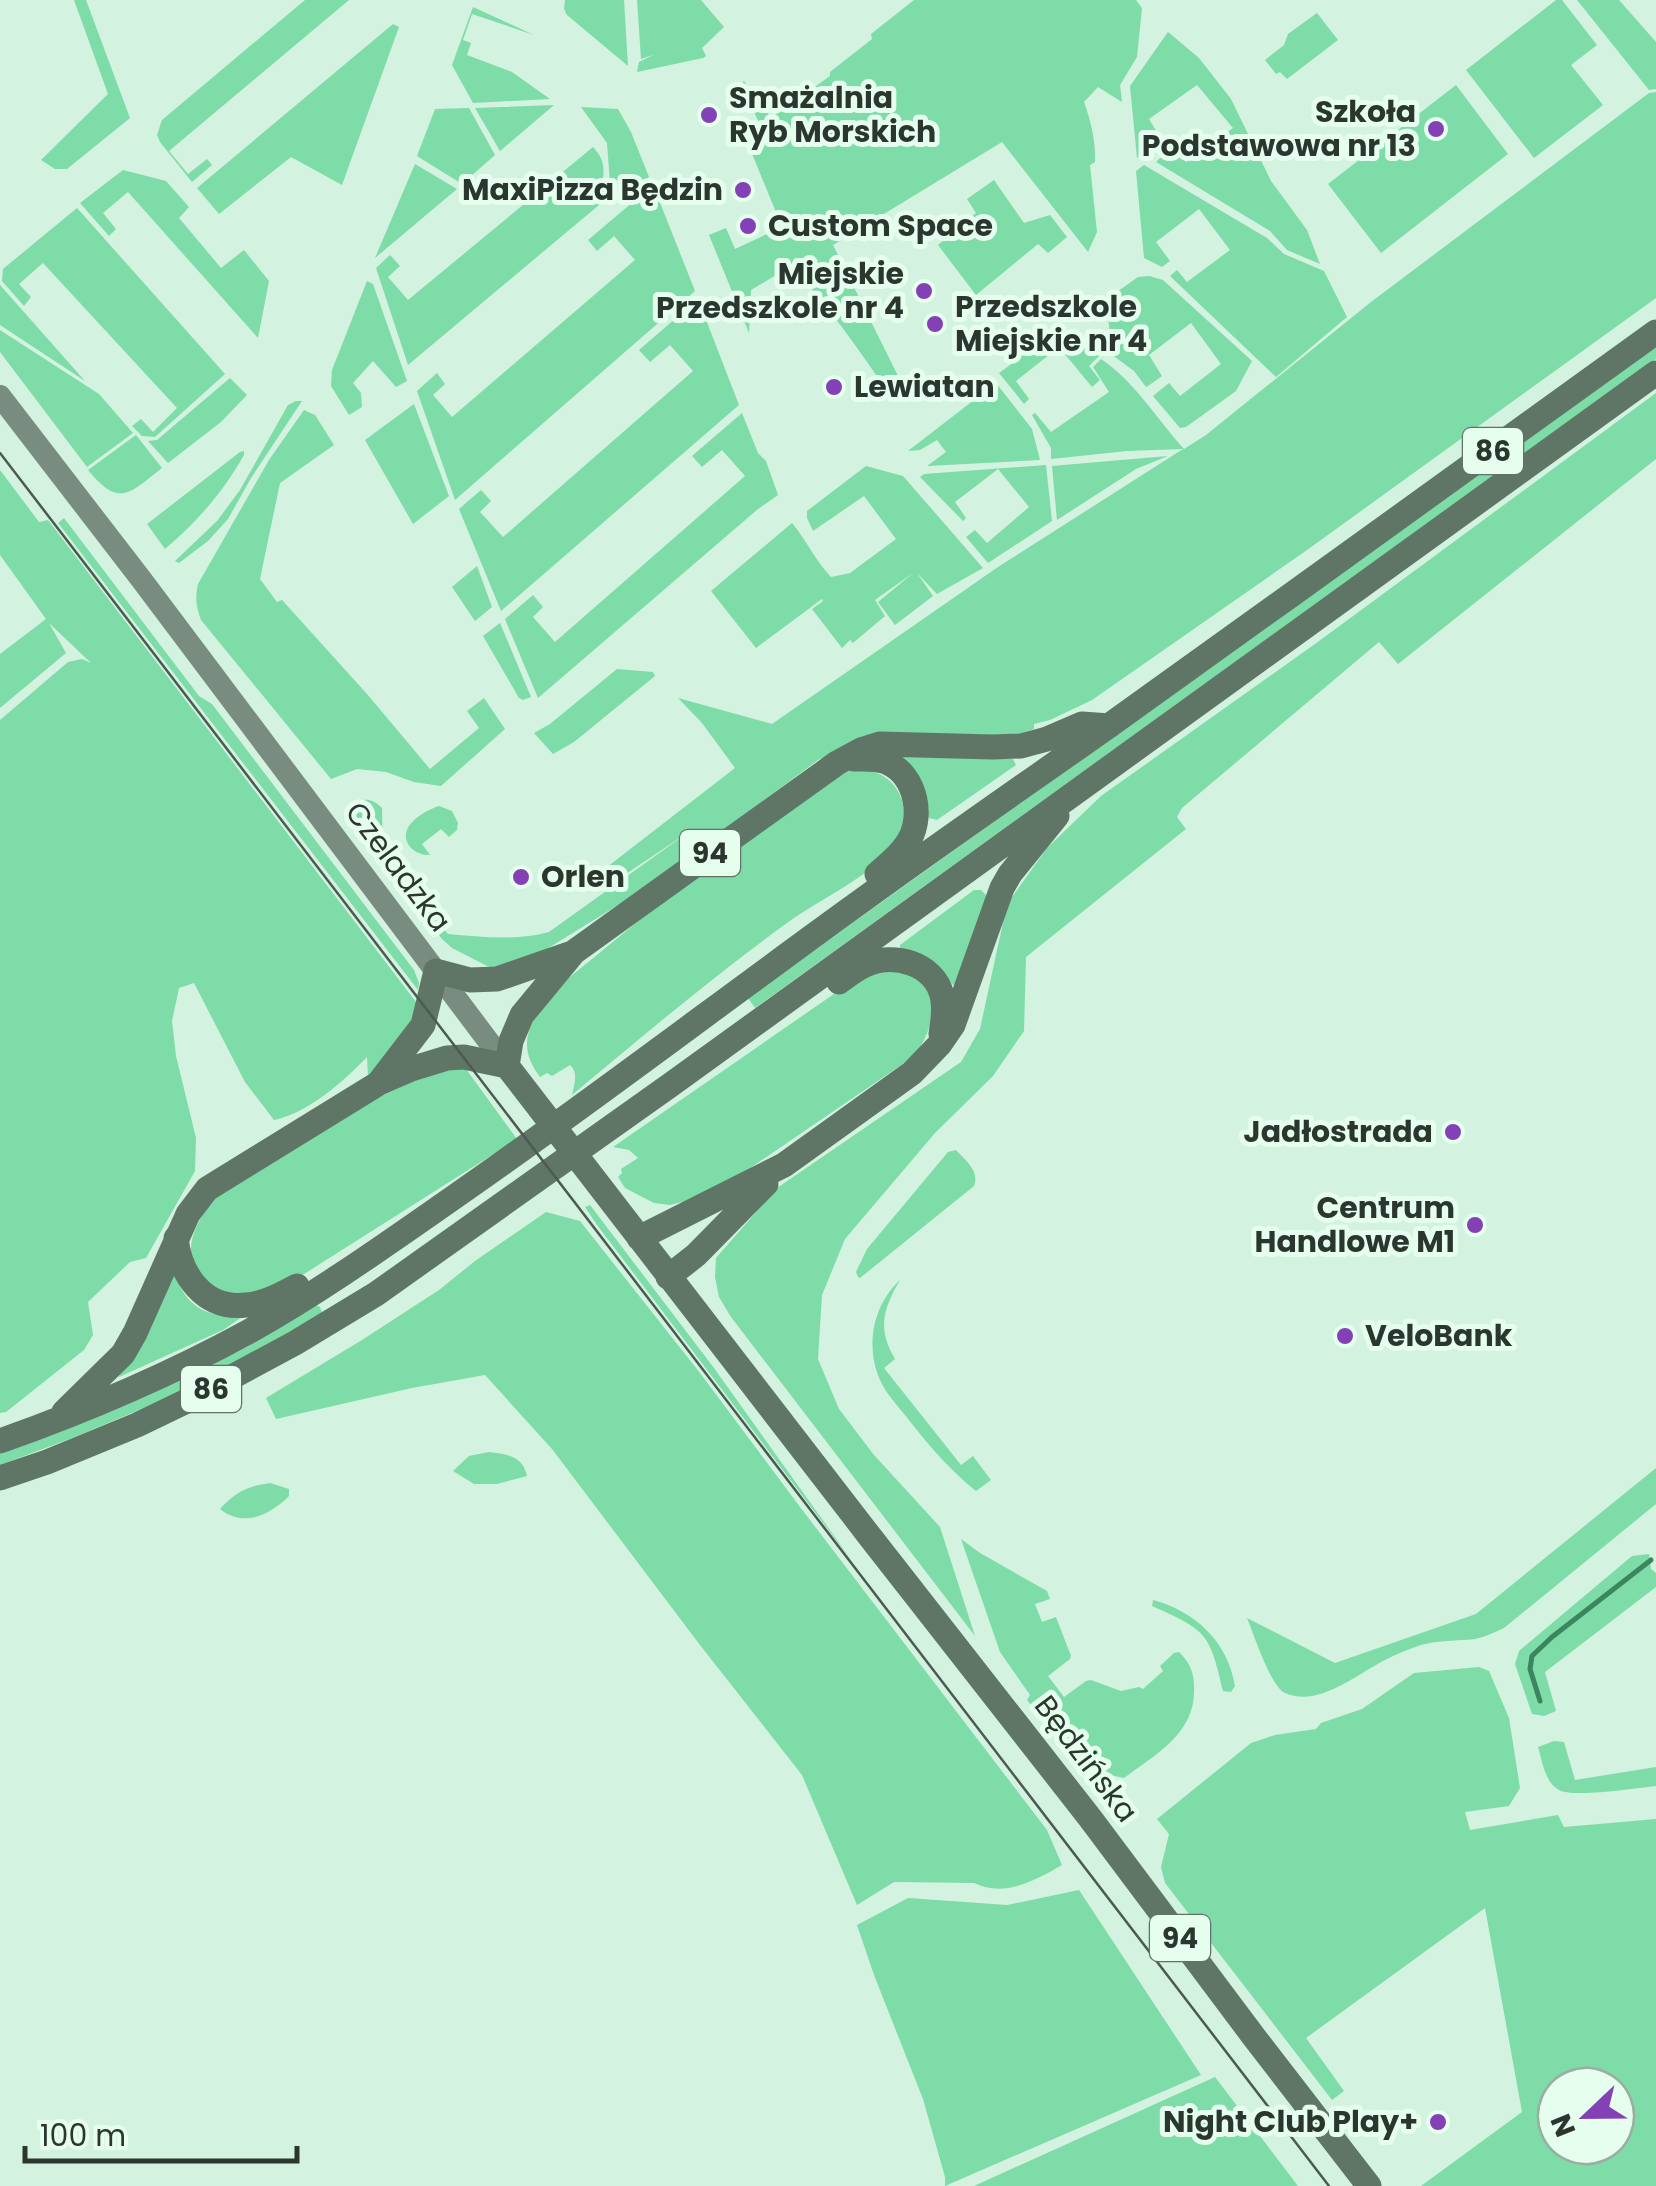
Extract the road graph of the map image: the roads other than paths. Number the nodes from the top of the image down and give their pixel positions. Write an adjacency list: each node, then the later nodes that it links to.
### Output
1 (1656, 332): 4 (main road, 86)
2 (1656, 373): 6 (main road, 86)
3 (0, 396): 9 (main road, Czeladzka)
4 (1109, 726): 5 (main road, 94); 7 (main road, 86)
5 (849, 758): 7 (main road); 8 (main road, 94)
6 (1079, 789): 10 (main road, 86); 11 (main road)
7 (863, 899): 18 (main road, 86)
8 (574, 952): 9 (main road, 94); 12 (main road, 94)
9 (436, 971): 12 (main road, Czeladzka); 13 (main road)
10 (790, 998): 11 (main road); 22 (main road, 86)
11 (940, 1044): 14 (main road)
12 (511, 1072): 13 (main road); 16 (main road, Czeladzka / 94)
13 (379, 1083): 15 (main road)
14 (784, 1165): 16 (main road); 17 (main road)
15 (176, 1238): 18 (main road); 20 (main road)
16 (639, 1238): 17 (main road, Czeladzka / 94)
17 (668, 1276): 19 (main road, Czeladzka / 94)
18 (336, 1278): 20 (main road, 86)
19 (745, 1376): 23 (main road, Będzińska / 94)
20 (54, 1422): 21 (main road, 86)
21 (0, 1441)
22 (0, 1478)
23 (1369, 2186)

